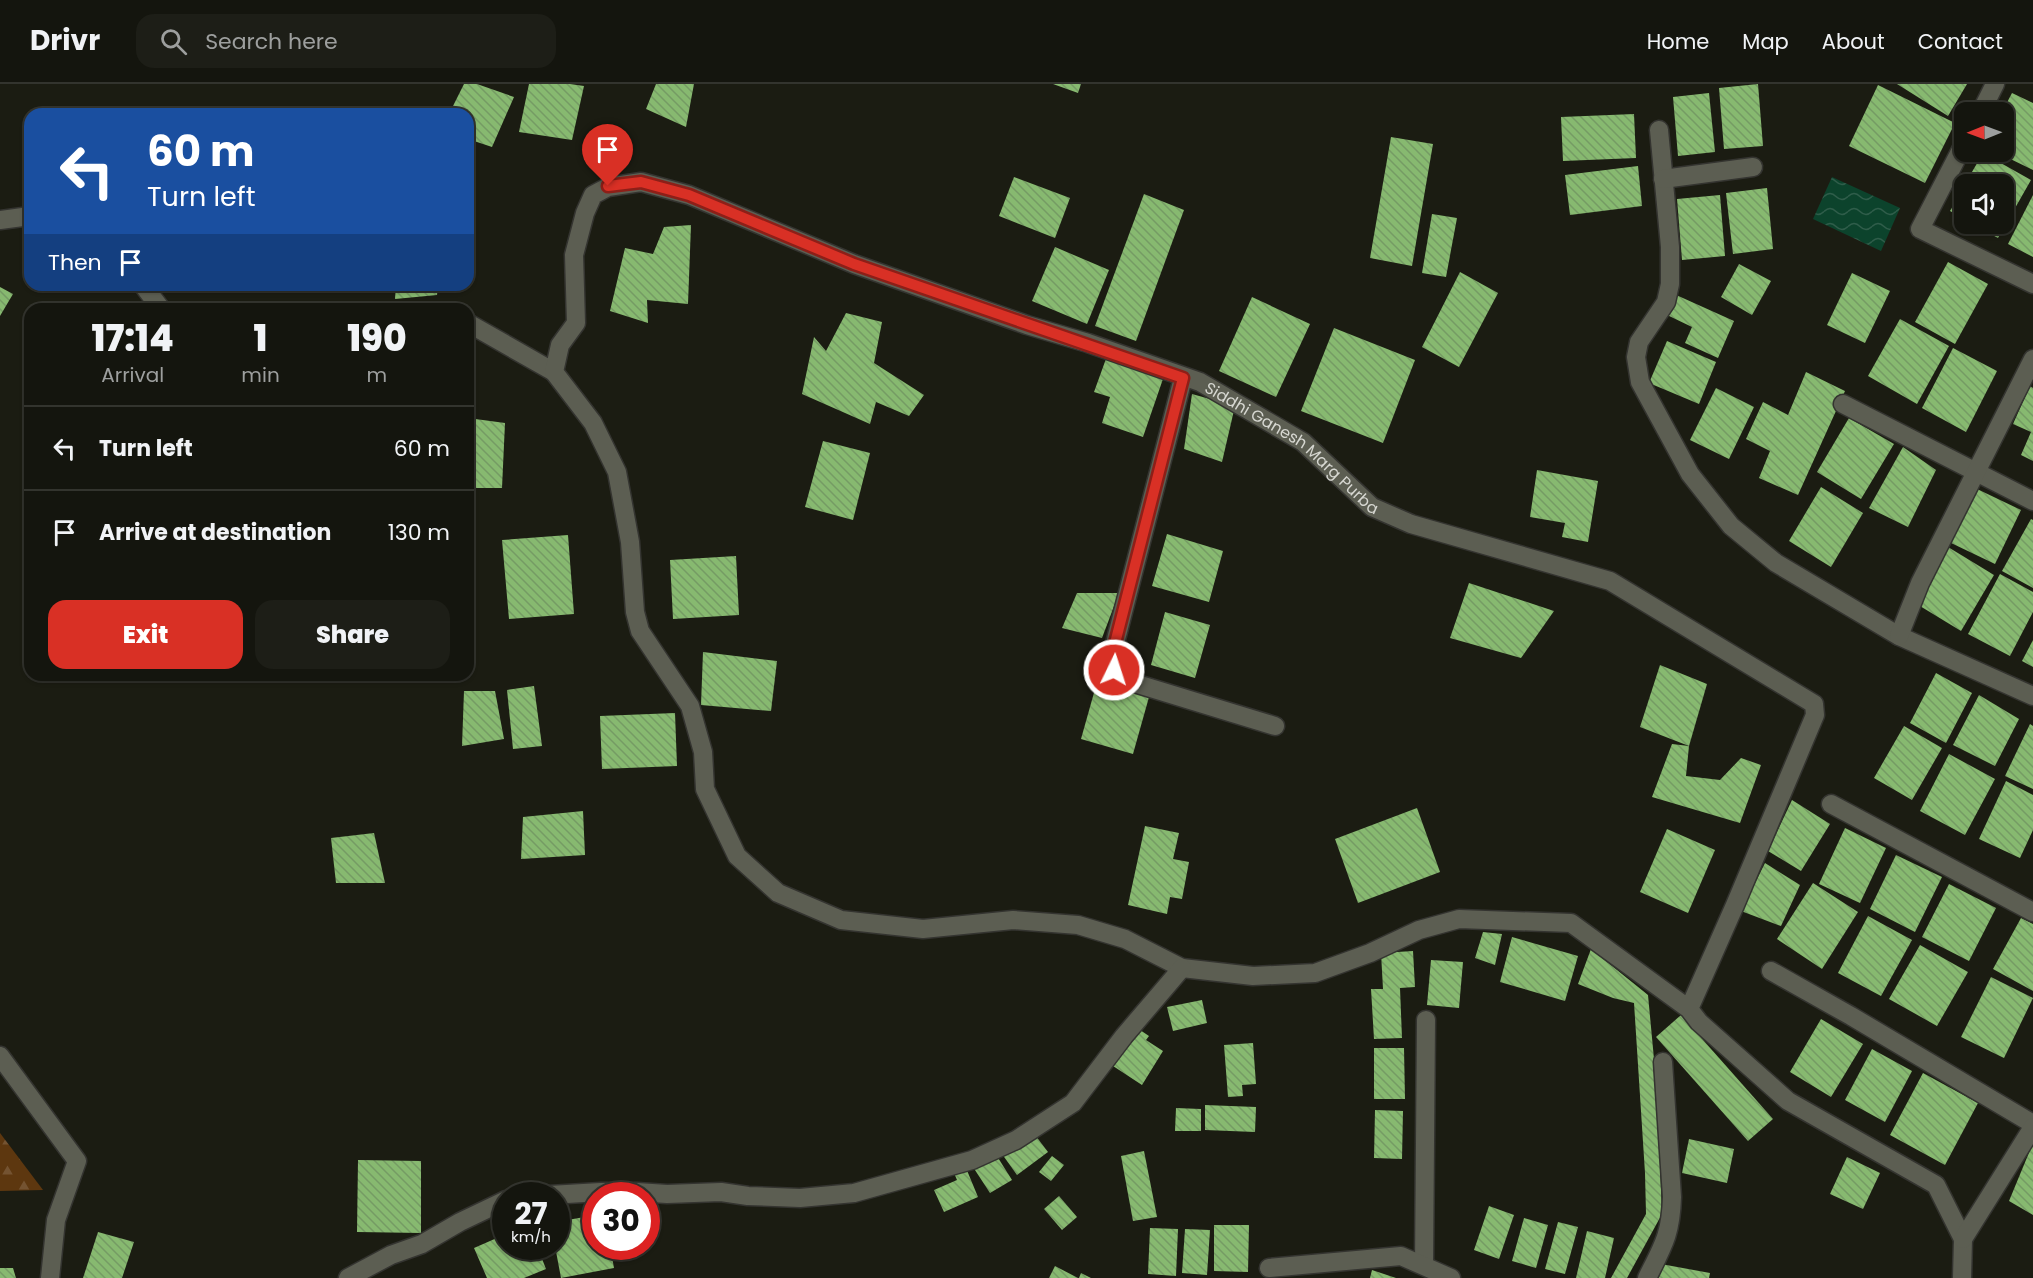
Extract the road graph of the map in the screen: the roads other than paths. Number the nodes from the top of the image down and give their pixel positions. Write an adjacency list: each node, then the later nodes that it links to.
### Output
1 (1995, 84): 2 (street)
2 (1986, 102)
3 (1659, 130): 6 (street)
4 (1955, 162): 9 (street)
5 (1753, 166): 6 (street)
6 (1663, 178): 17 (street)
7 (24, 217): 8 (street)
8 (0, 220)
9 (2033, 284)
10 (474, 326): 12 (street)
11 (2033, 359): 15 (street)
12 (554, 372): 13 (street, Siddhi Ganesh Marg Purba); 22 (street)
13 (1183, 378): 19 (street); 24 (street, Siddhi Ganesh Marg Purba)
14 (1843, 404): 15 (street)
15 (1976, 472): 16 (street); 17 (street)
16 (2033, 501)
17 (1899, 636): 18 (street)
18 (2033, 696)
19 (1275, 726)
20 (1830, 804): 21 (street)
21 (2033, 912)
22 (1182, 968): 24 (street); 29 (street)
23 (1770, 971): 28 (street)
24 (1689, 1009): 31 (street)
25 (1426, 1020): 32 (street)
26 (0, 1056): 35 (street)
27 (1663, 1062): 37 (street)
28 (2033, 1125): 31 (street)
29 (570, 1194)
30 (492, 1207): 36 (street)
31 (1963, 1239): 38 (street)
32 (1424, 1265): 33 (street); 34 (street)
33 (1269, 1268)
34 (1446, 1277)
35 (50, 1278)
36 (348, 1278)
37 (1647, 1278)
38 (1962, 1278)

